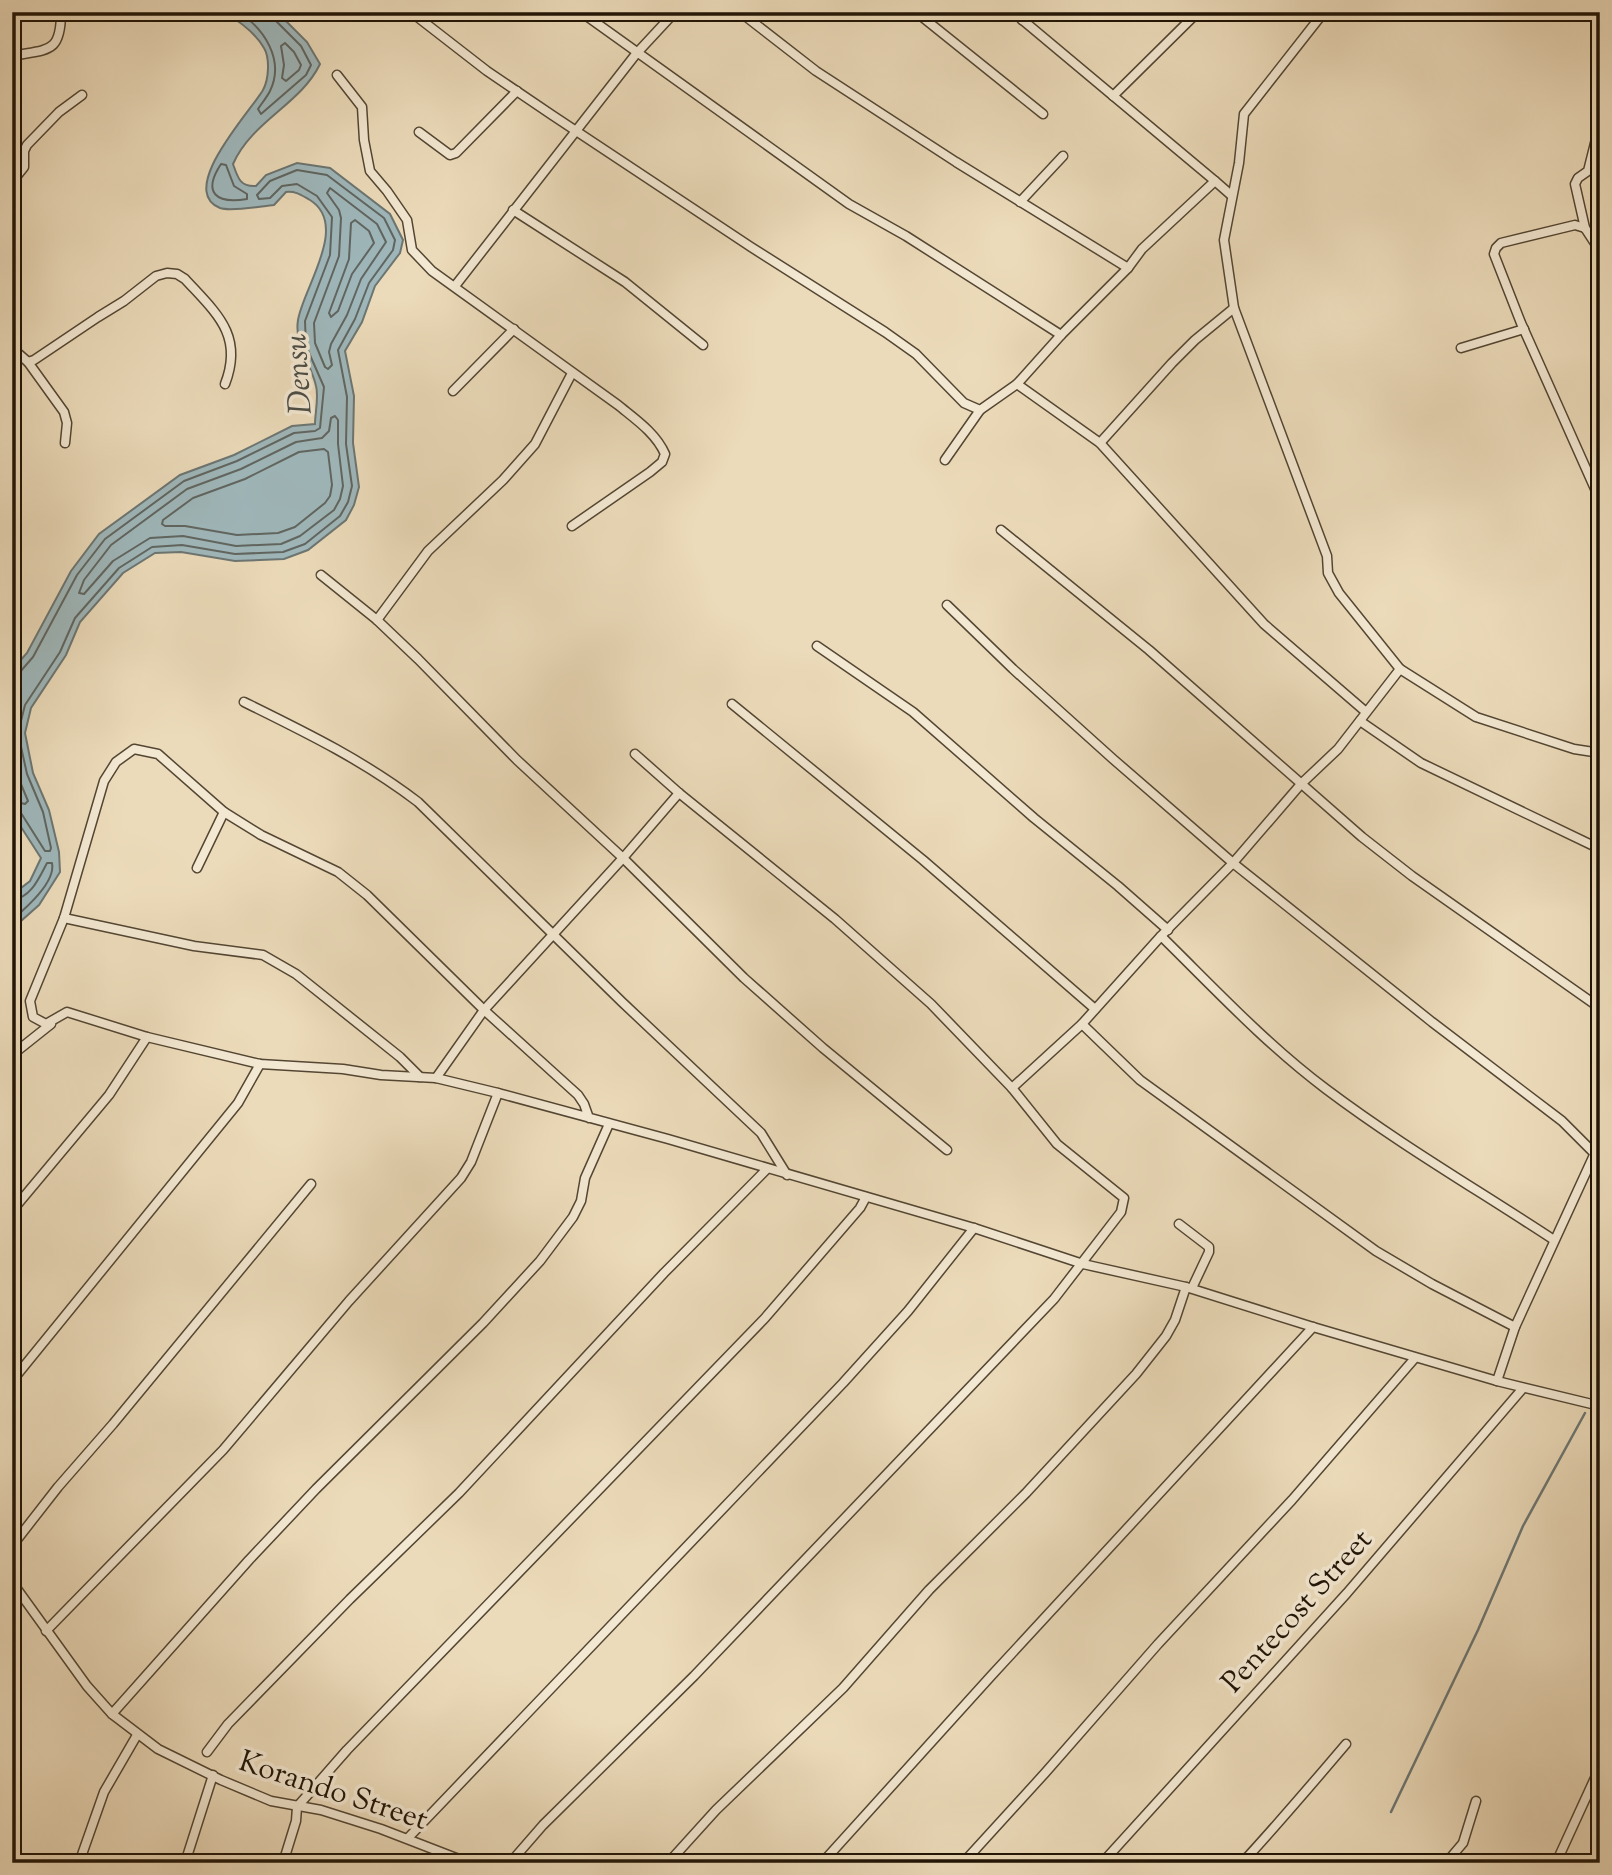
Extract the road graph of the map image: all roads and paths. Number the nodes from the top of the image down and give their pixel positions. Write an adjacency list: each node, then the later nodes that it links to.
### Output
1 (61, 12): 13 (street)
2 (411, 12): 15 (street)
3 (581, 12): 12 (street)
4 (675, 12): 12 (street)
5 (740, 12): 26 (street)
6 (916, 12): 18 (street)
7 (1013, 12): 11 (street)
8 (1030, 12): 11 (street)
9 (1198, 12): 17 (street)
10 (1324, 12): 25 (street)
11 (1022, 20): 17 (street)
12 (636, 54): 20 (street); 35 (street)
13 (12, 56)
14 (337, 75): 31 (street)
15 (517, 91): 20 (street); 21 (street)
16 (82, 95): 24 (street)
17 (1113, 96): 23 (street)
18 (1043, 114)
19 (1600, 123): 28 (street)
20 (576, 130): 27 (street); 44 (street)
21 (419, 132)
22 (1063, 156): 26 (street)
23 (1215, 181): 25 (street); 30 (street)
24 (12, 182)
25 (1231, 195): 32 (street)
26 (1020, 202): 30 (street)
27 (513, 210): 31 (street); 36 (street)
28 (1586, 228): 29 (street); 34 (street)
29 (1600, 251)
30 (1128, 268): 35 (street)
31 (455, 286): 33 (street)
32 (1234, 308): 46 (street); 55 (street)
33 (514, 329): 40 (street); 43 (street)
34 (1524, 329): 38 (street); 48 (street)
35 (1061, 335): 42 (street)
36 (703, 345)
37 (12, 348): 39 (street)
38 (1461, 348)
39 (28, 362): 41 (street); 45 (street)
40 (572, 373): 49 (street); 53 (street)
41 (225, 384)
42 (1017, 384): 44 (street); 46 (street)
43 (453, 391)
44 (980, 410): 47 (street)
45 (65, 443)
46 (1100, 443): 58 (street)
47 (945, 460)
48 (1600, 500)
49 (572, 526)
50 (1001, 530): 62 (street)
51 (321, 575): 53 (street)
52 (947, 606): 67 (street)
53 (377, 621): 66 (street)
54 (817, 646): 71 (street)
55 (1400, 669): 58 (street); 60 (street)
56 (244, 702): 70 (street)
57 (732, 705): 73 (street)
58 (1366, 712): 59 (street)
59 (1360, 720): 62 (street); 65 (street)
60 (1600, 753)
61 (635, 754): 63 (street)
62 (1301, 783): 67 (street); 72 (street)
63 (679, 793): 66 (street); 82 (street)
64 (224, 812): 68 (street); 69 (street); 74 (street)
65 (1600, 849)
66 (623, 858): 70 (street); 87 (street)
67 (1233, 863): 71 (street); 88 (street)
68 (197, 868)
69 (64, 918): 75 (street); 80 (street)
70 (554, 933): 74 (street); 90 (street)
71 (1165, 933): 73 (street); 96 (street)
72 (1600, 1008)
73 (1095, 1009): 76 (street)
74 (484, 1010): 81 (street); 84 (street)
75 (67, 1012): 77 (street); 78 (street)
76 (1082, 1024): 82 (street); 100 (street)
77 (147, 1037): 79 (street); 93 (street)
78 (12, 1055)
79 (260, 1064): 80 (street); 102 (street)
80 (420, 1077): 81 (street)
81 (436, 1078): 83 (street)
82 (1012, 1088): 97 (street)
83 (498, 1093): 84 (street); 108 (street)
84 (589, 1118): 85 (street)
85 (609, 1124): 89 (street); 109 (street)
86 (1600, 1142): 88 (street)
87 (947, 1150)
88 (1595, 1155): 96 (street)
89 (766, 1169): 90 (street); 112 (street)
90 (788, 1175): 92 (street)
91 (311, 1184): 106 (street)
92 (866, 1197): 95 (street); 116 (street)
93 (12, 1211)
94 (1179, 1224): 98 (street)
95 (974, 1228): 97 (street); 117 (street)
96 (1554, 1240): 100 (street)
97 (1083, 1264): 98 (street); 122 (street)
98 (1189, 1288): 99 (street); 123 (street)
99 (1313, 1327): 101 (street); 124 (street)
100 (1516, 1327): 103 (street)
101 (1415, 1358): 103 (street); 125 (street)
102 (12, 1381)
103 (1497, 1381): 104 (street)
104 (1523, 1388): 105 (street); 126 (street, Pentecost Street)
105 (1600, 1406)
106 (12, 1546)
107 (12, 1582): 108 (street, Korando Street)
108 (46, 1631): 109 (street, Korando Street)
109 (112, 1714): 110 (street, Korando Street)
110 (137, 1735): 114 (street, Korando Street); 118 (street)
111 (1346, 1744): 127 (street)
112 (207, 1752)
113 (1600, 1767): 129 (street)
114 (213, 1775): 116 (street, Korando Street); 119 (street)
115 (1476, 1801): 128 (street)
116 (297, 1807): 117 (street, Korando Street); 120 (street)
117 (408, 1839): 121 (street, Korando Street)
118 (79, 1863)
119 (185, 1863)
120 (283, 1863)
121 (469, 1863)
122 (510, 1863)
123 (668, 1863)
124 (822, 1863)
125 (963, 1863)
126 (1101, 1863)
127 (1242, 1863)
128 (1446, 1863)
129 (1556, 1863)

